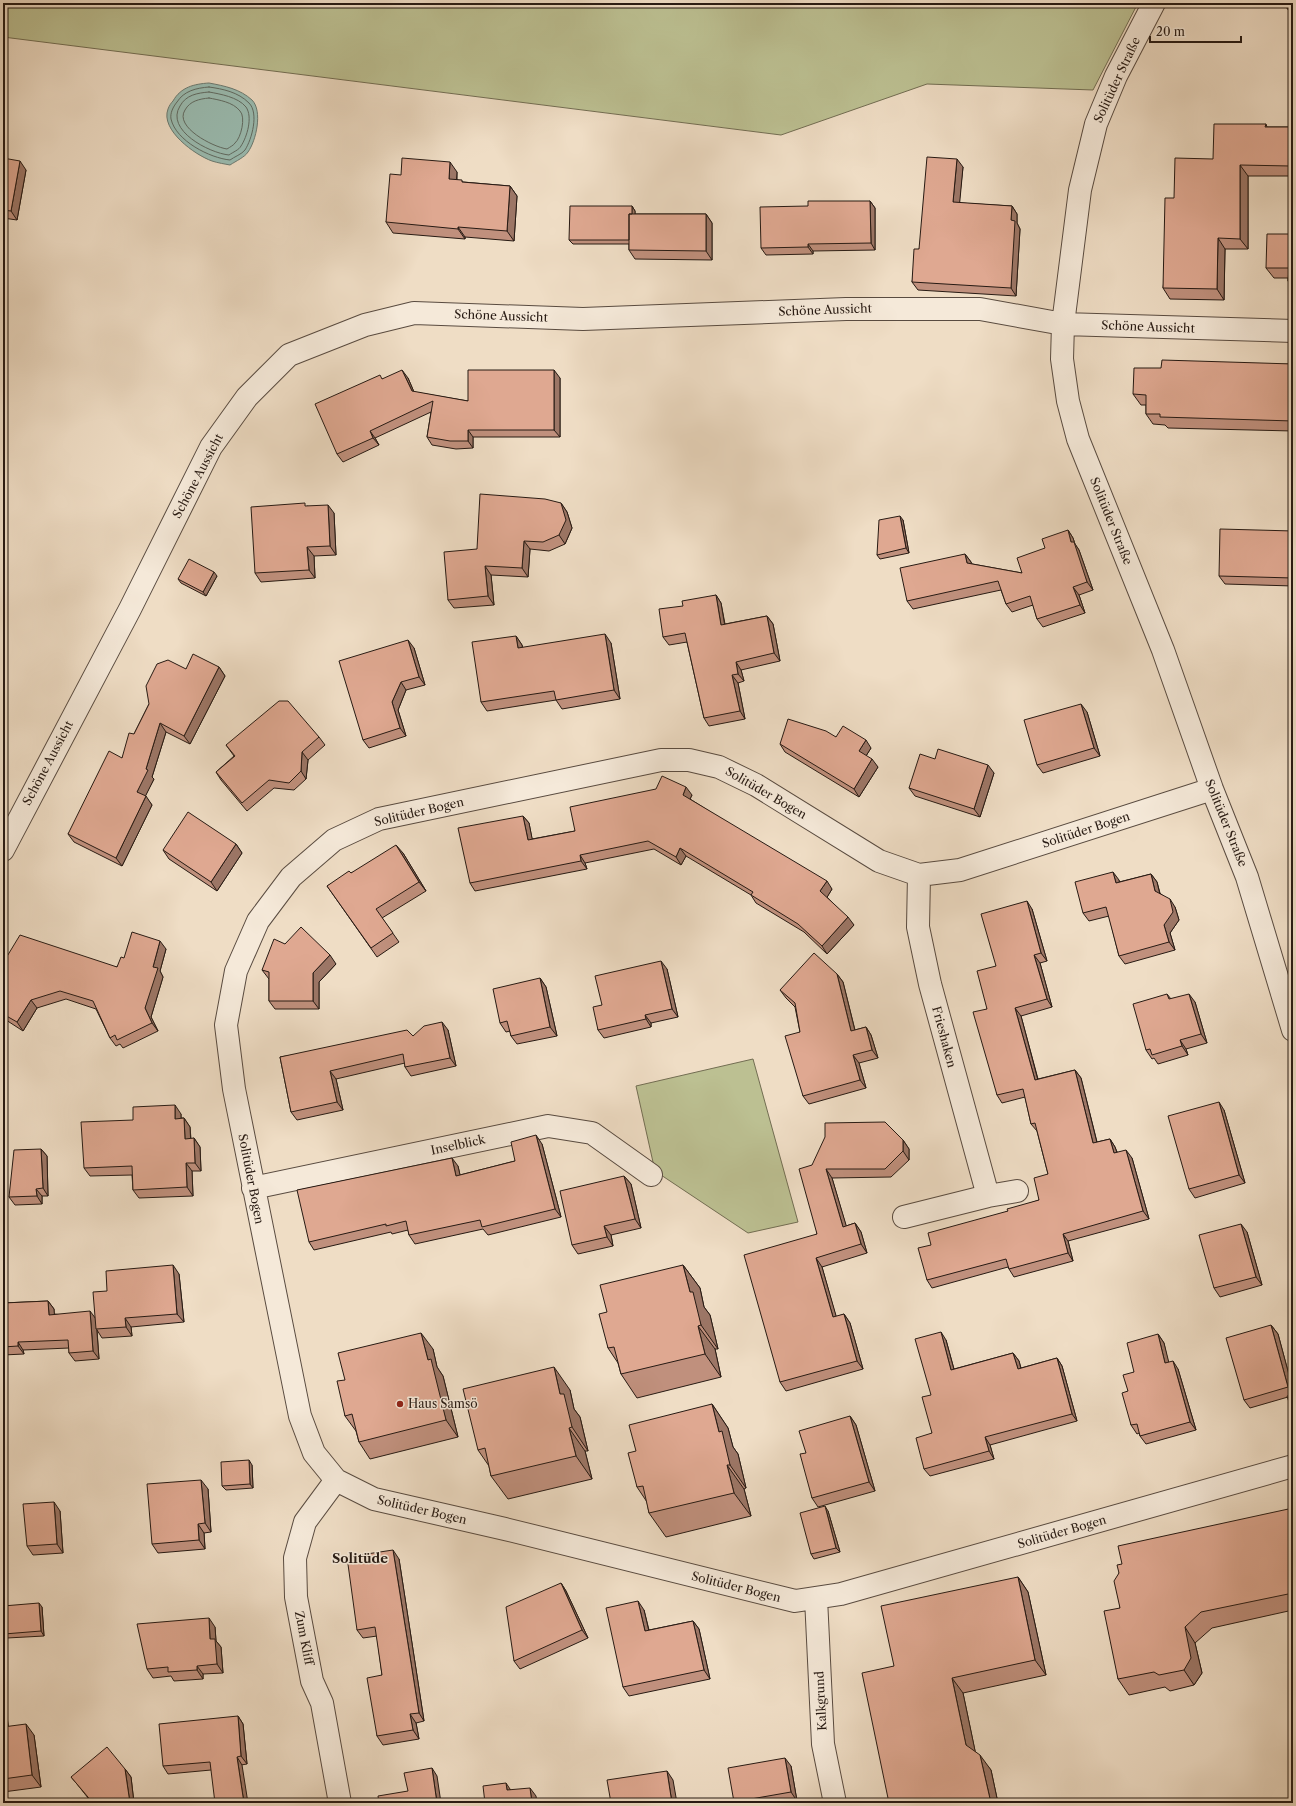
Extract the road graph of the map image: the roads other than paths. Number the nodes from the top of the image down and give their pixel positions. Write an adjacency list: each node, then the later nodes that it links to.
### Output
1 (1154, 3): 2 (street, Solitüder Straße)
2 (1063, 324): 3 (street, Schöne Aussicht); 4 (street, Solitüder Straße); 5 (street, Schöne Aussicht)
3 (1293, 331)
4 (1212, 789): 6 (street, Solitüder Bogen); 7 (street, Solitüder Straße)
5 (3, 850)
6 (919, 875): 9 (street, Solitüder Bogen); 11 (street, Frieshaken)
7 (1293, 1030)
8 (652, 1175): 9 (street, Inselblick)
9 (253, 1188): 14 (street, Solitüder Bogen)
10 (1017, 1192): 11 (street)
11 (988, 1196): 12 (street)
12 (904, 1217)
13 (1293, 1466): 15 (street, Solitüder Bogen)
14 (336, 1480): 15 (street, Solitüder Bogen); 16 (street, Zum Kliff)
15 (816, 1598): 17 (street, Kalkgrund)
16 (340, 1803)
17 (835, 1803)

